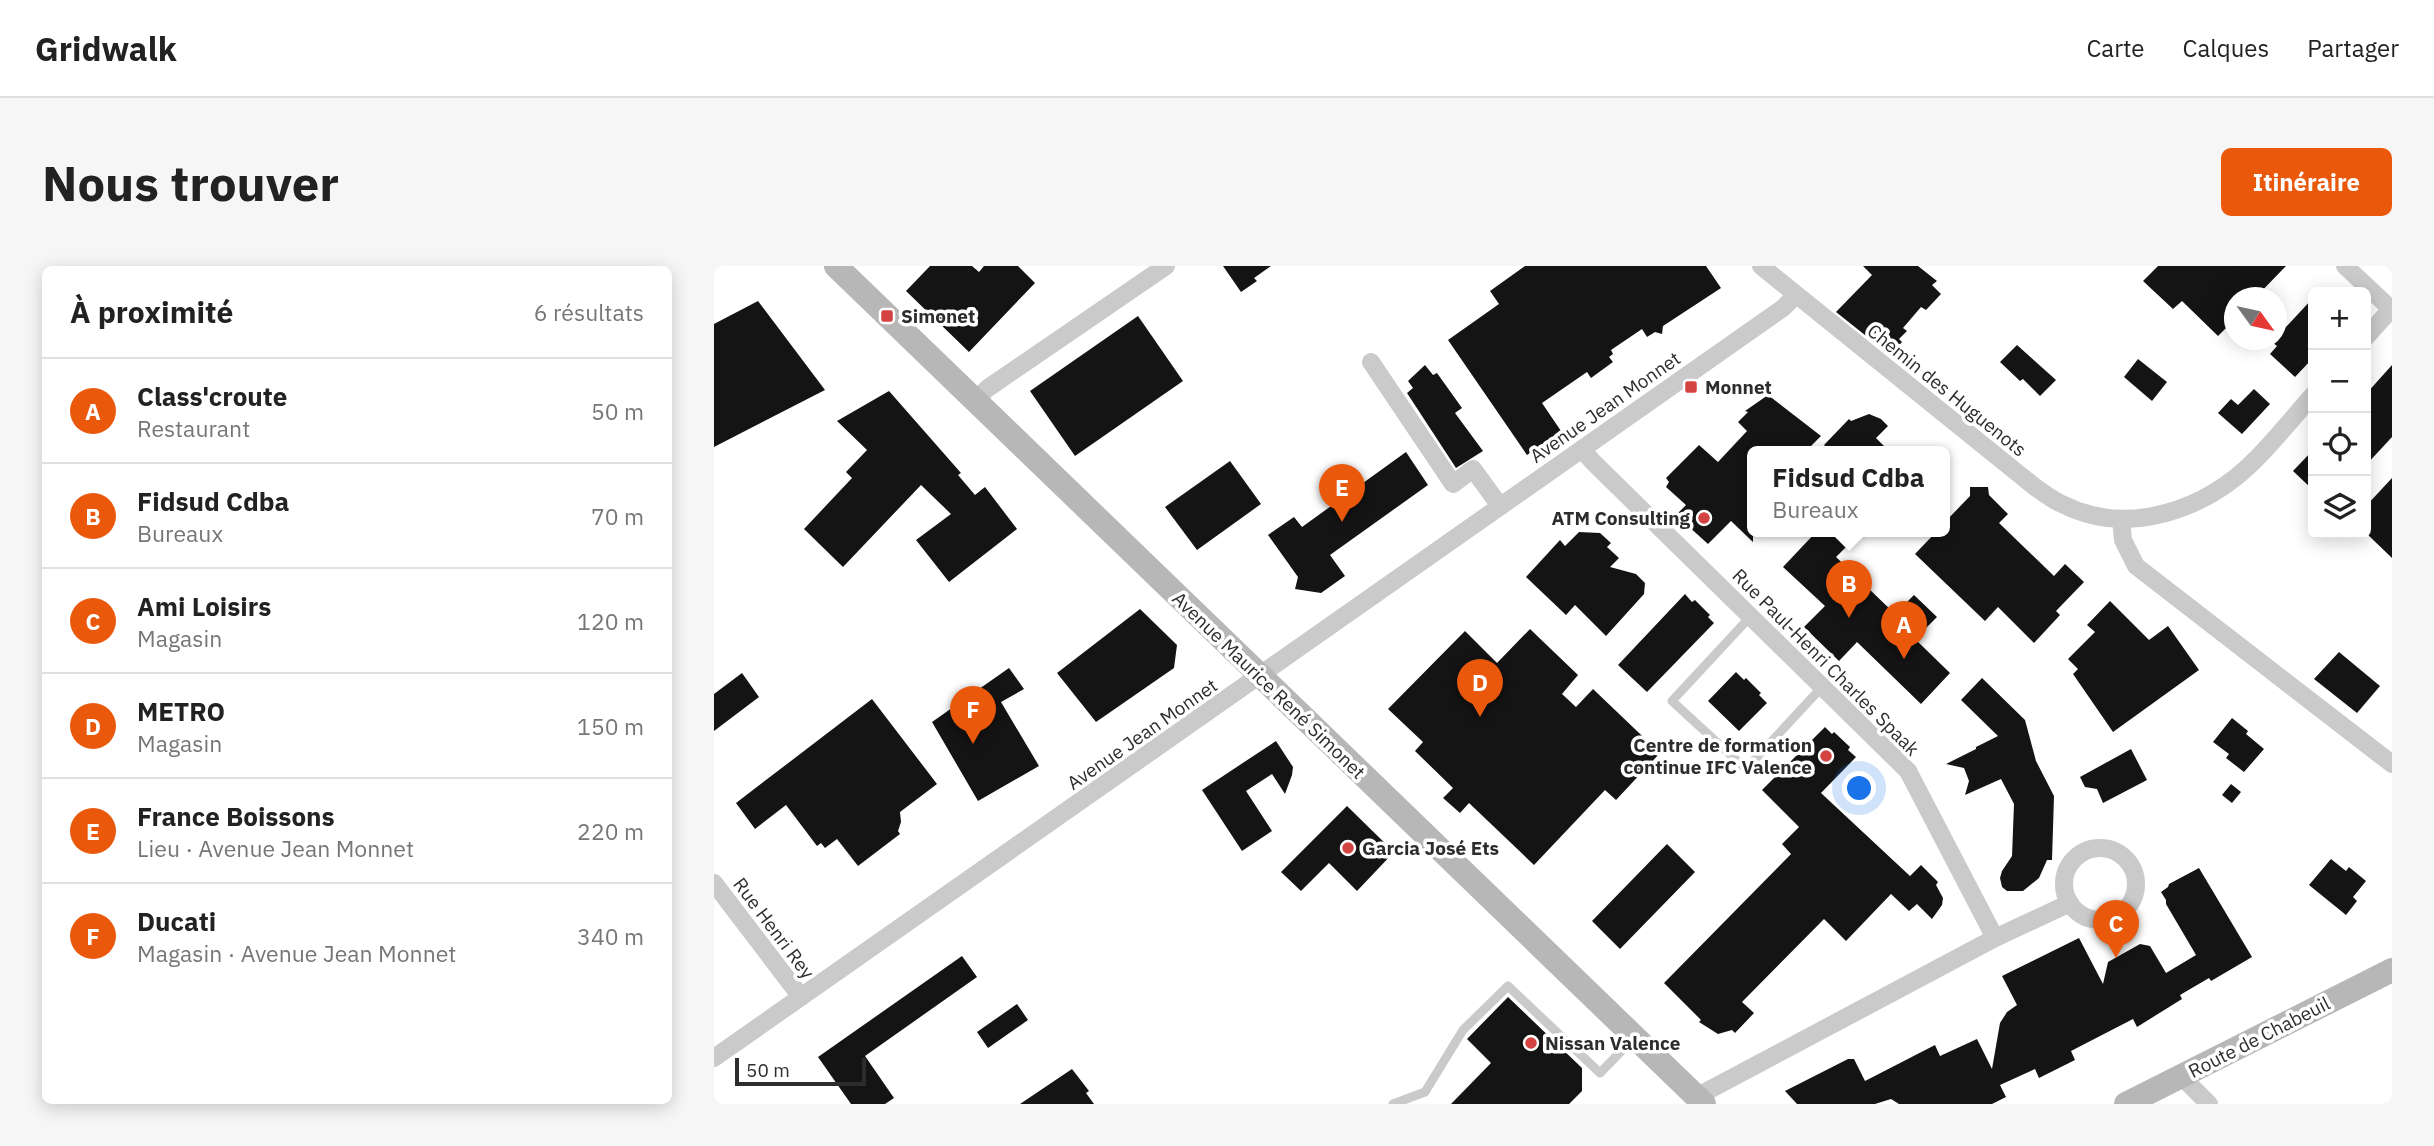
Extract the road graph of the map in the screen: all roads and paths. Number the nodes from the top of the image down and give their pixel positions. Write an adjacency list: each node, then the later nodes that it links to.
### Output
1 (835, 266): 9 (street, Avenue Maurice René Simonet)
2 (1166, 266): 9 (street)
3 (1760, 266): 5 (street, Chemin des Huguenots)
4 (2345, 266): 6 (street)
5 (1796, 295): 11 (street, Avenue Jean Monnet); 13 (street, Chemin des Huguenots)
6 (2392, 309): 7 (street)
7 (2371, 332)
8 (1371, 362): 12 (street)
9 (974, 401): 15 (street, Avenue Maurice René Simonet)
10 (2308, 401): 13 (street, Chemin des Huguenots)
11 (1582, 449): 12 (street, Avenue Jean Monnet); 14 (street, Rue Paul-Henri Charles Spaak)
12 (1500, 506): 15 (street, Avenue Jean Monnet)
13 (2121, 519): 17 (street)
14 (1750, 617): 16 (street, Rue Paul-Henri Charles Spaak); 16 (lane)
15 (1260, 676): 22 (street, Avenue Jean Monnet); 23 (street, Avenue Maurice René Simonet)
16 (1822, 687): 20 (street, Rue Paul-Henri Charles Spaak)
17 (2392, 764)
18 (714, 883): 22 (street, Rue Henri Rey)
19 (2070, 903): 19 (street); 20 (street)
20 (1995, 938): 26 (street)
21 (2392, 970): 25 (street, Route de Chabeuil)
22 (801, 997): 24 (street, Avenue Jean Monnet)
23 (1635, 1038): 26 (street, Avenue Maurice René Simonet); 27 (lane)
24 (714, 1058)
25 (2181, 1076): 28 (street, Route de Chabeuil); 29 (street)
26 (1697, 1102)
27 (1393, 1104)
28 (2126, 1104)
29 (2210, 1104)

